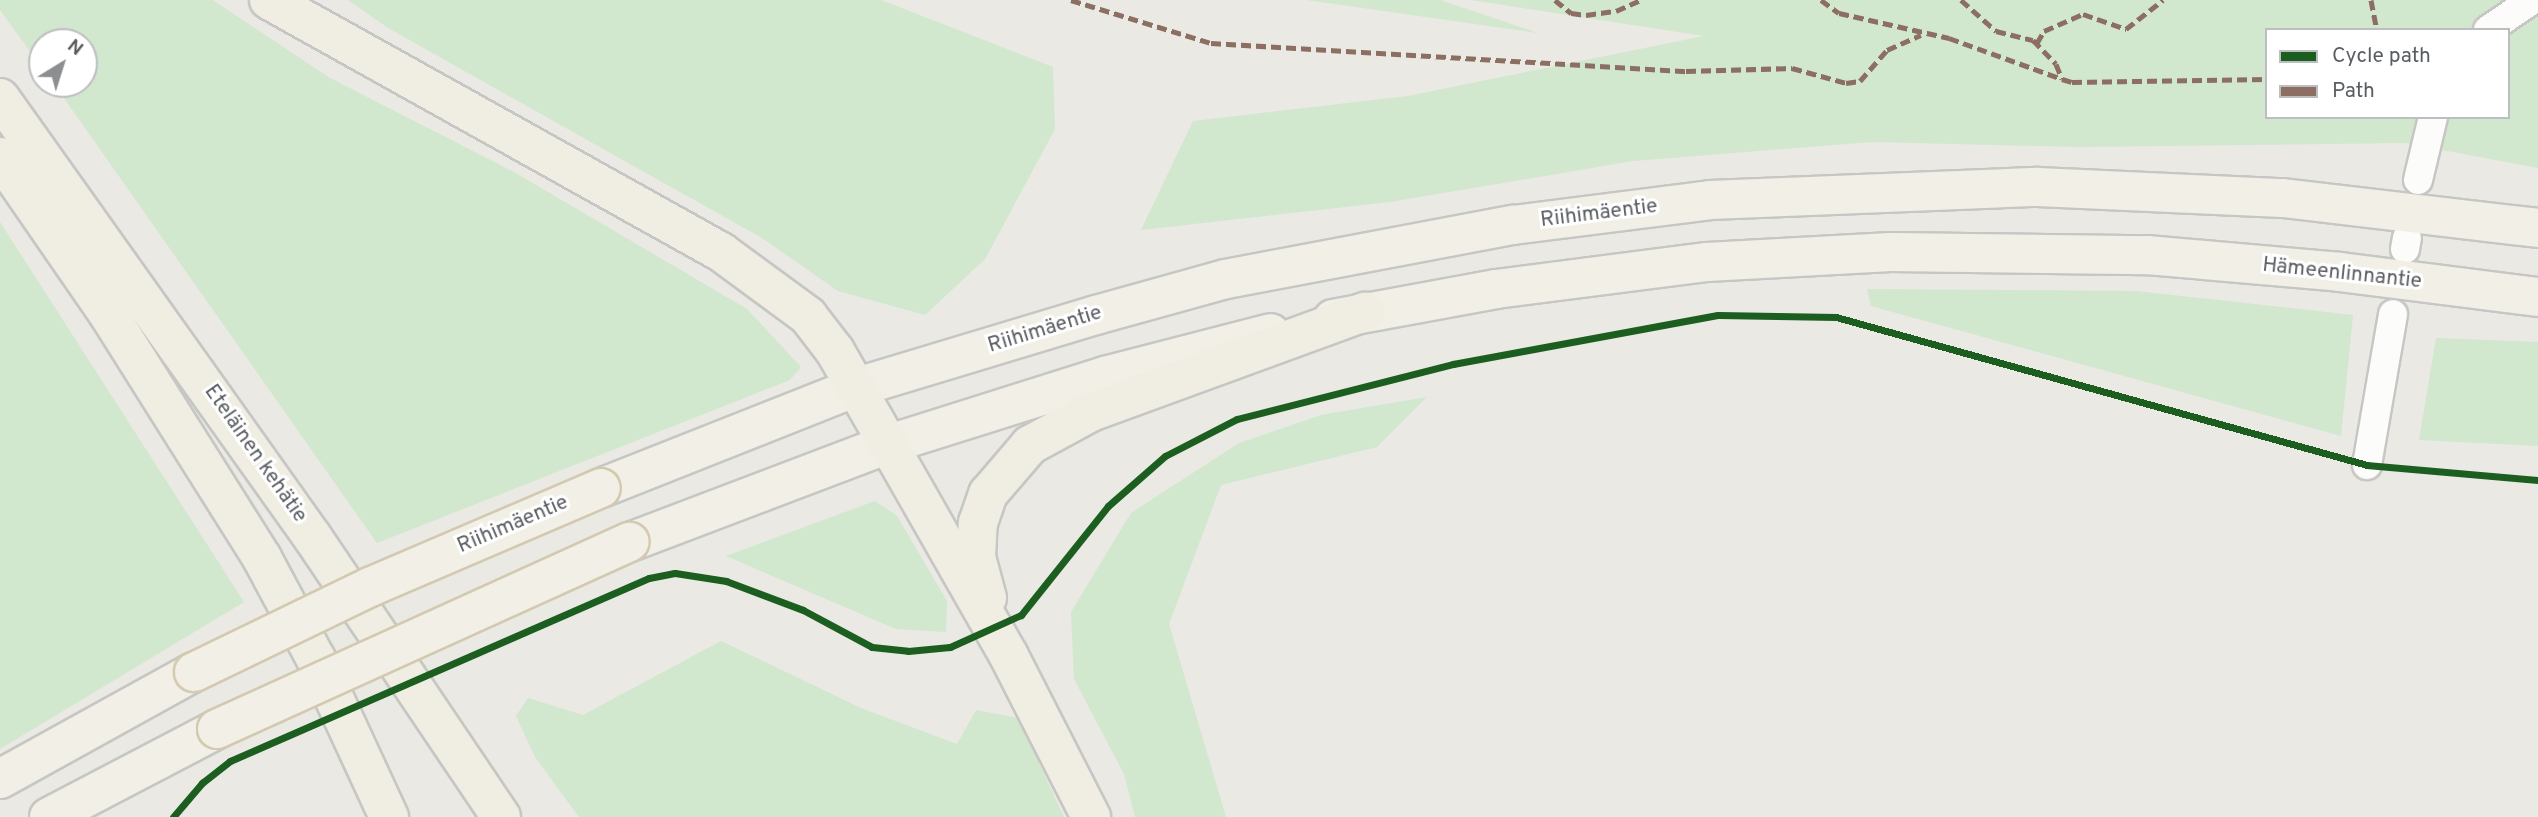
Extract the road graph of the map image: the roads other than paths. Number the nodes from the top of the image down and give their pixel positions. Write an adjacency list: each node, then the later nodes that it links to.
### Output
1 (269, 0): 12 (highway)
2 (2532, 0): 3 (street)
3 (2491, 28)
4 (0, 98): 19 (highway, Eteläinen kehätie)
5 (2433, 119): 7 (street)
6 (0, 157): 18 (highway)
7 (2418, 180)
8 (2538, 228): 12 (main road, Riihimäentie)
9 (2538, 297): 10 (main road, Hämeenlinnantie)
10 (1365, 312): 13 (main road); 15 (highway)
11 (2393, 314): 14 (street)
12 (854, 388): 13 (highway); 16 (main road, Riihimäentie, bridge)
13 (886, 446): 15 (highway); 17 (main road, bridge)
14 (2367, 465)
15 (1009, 656): 20 (highway)
16 (0, 779)
17 (49, 817)
18 (389, 817)
19 (500, 817)
20 (1091, 817)

